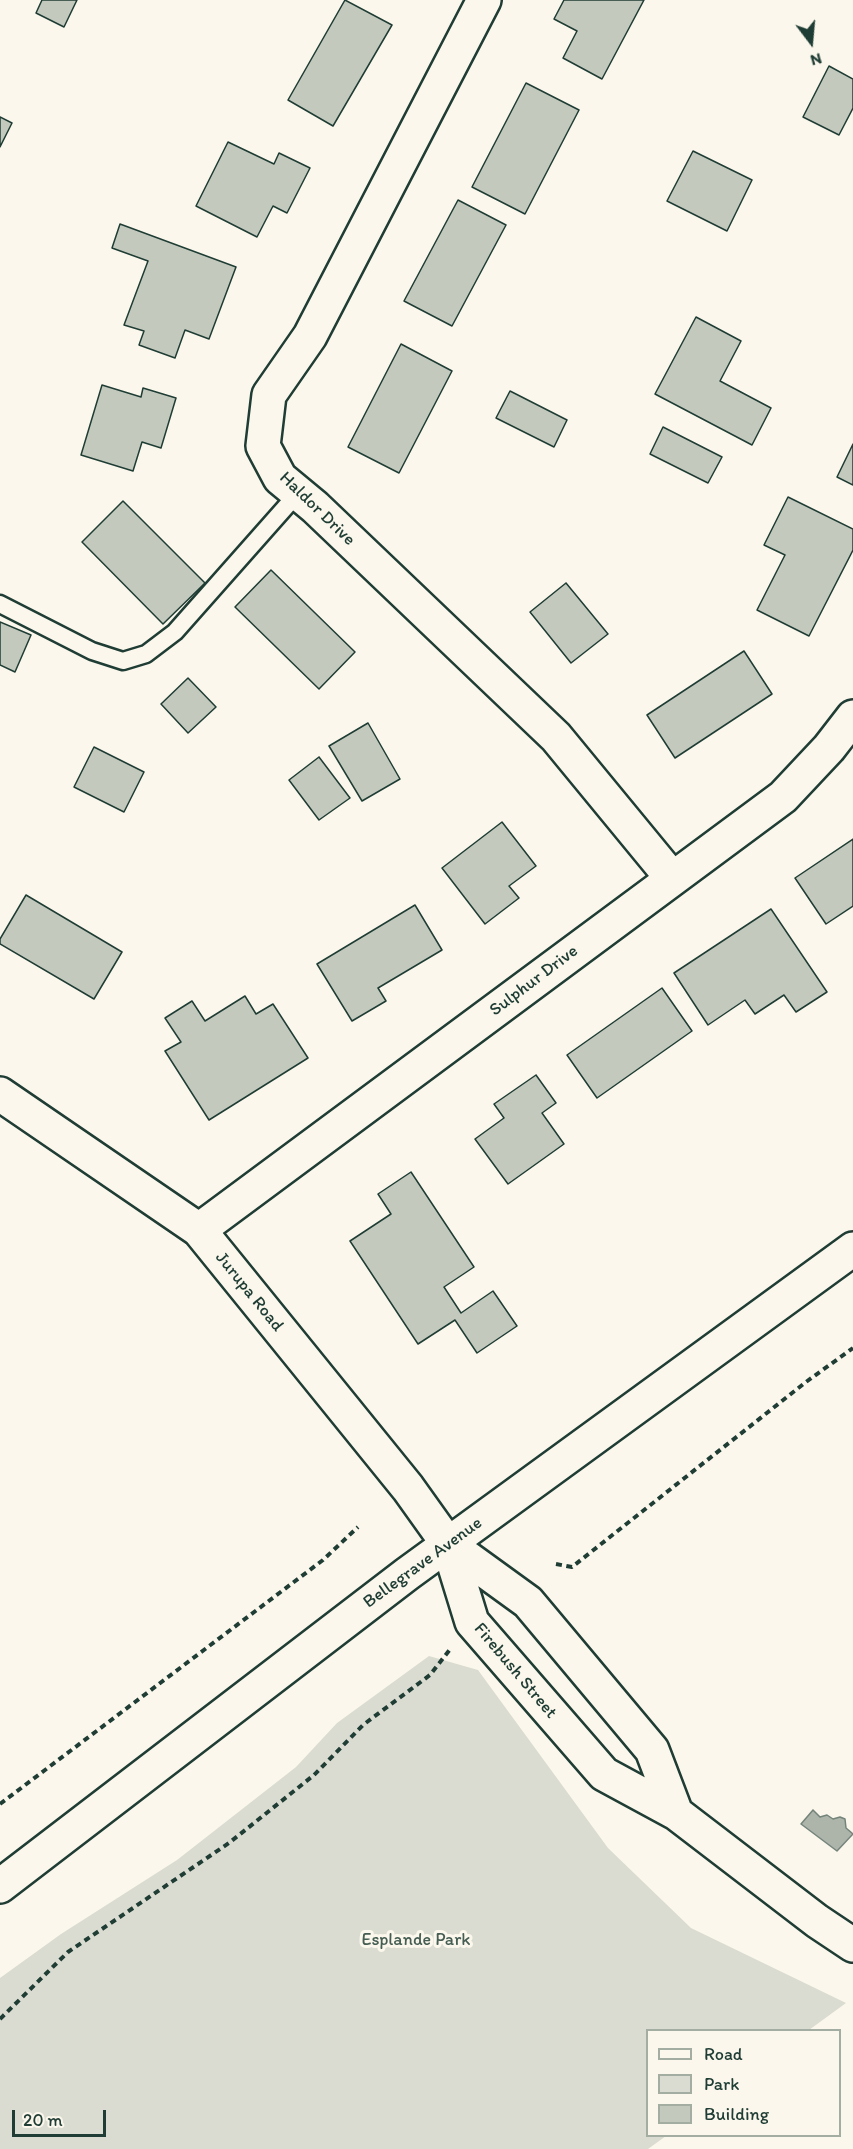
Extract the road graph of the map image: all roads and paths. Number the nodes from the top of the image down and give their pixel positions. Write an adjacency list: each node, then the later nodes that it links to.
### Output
1 (484, 0): 2 (street, Haldor Drive)
2 (298, 493): 3 (lane); 5 (street, Haldor Drive)
3 (0, 604)
4 (853, 717): 5 (street, Sulphur Drive)
5 (672, 878): 7 (street, Sulphur Drive)
6 (0, 1094): 7 (street, Jurupa Road)
7 (199, 1230): 11 (street, Jurupa Road)
8 (853, 1249): 11 (street, Bellegrave Avenue)
9 (853, 1348): 12 (path)
10 (358, 1527): 14 (path)
11 (448, 1544): 15 (street); 15 (street, Firebush Street); 16 (street, Bellegrave Avenue)
12 (556, 1564)
13 (457, 1641): 18 (path)
14 (0, 1804)
15 (676, 1813): 17 (street, Firebush Street)
16 (0, 1886)
17 (853, 1945)
18 (0, 2019)

